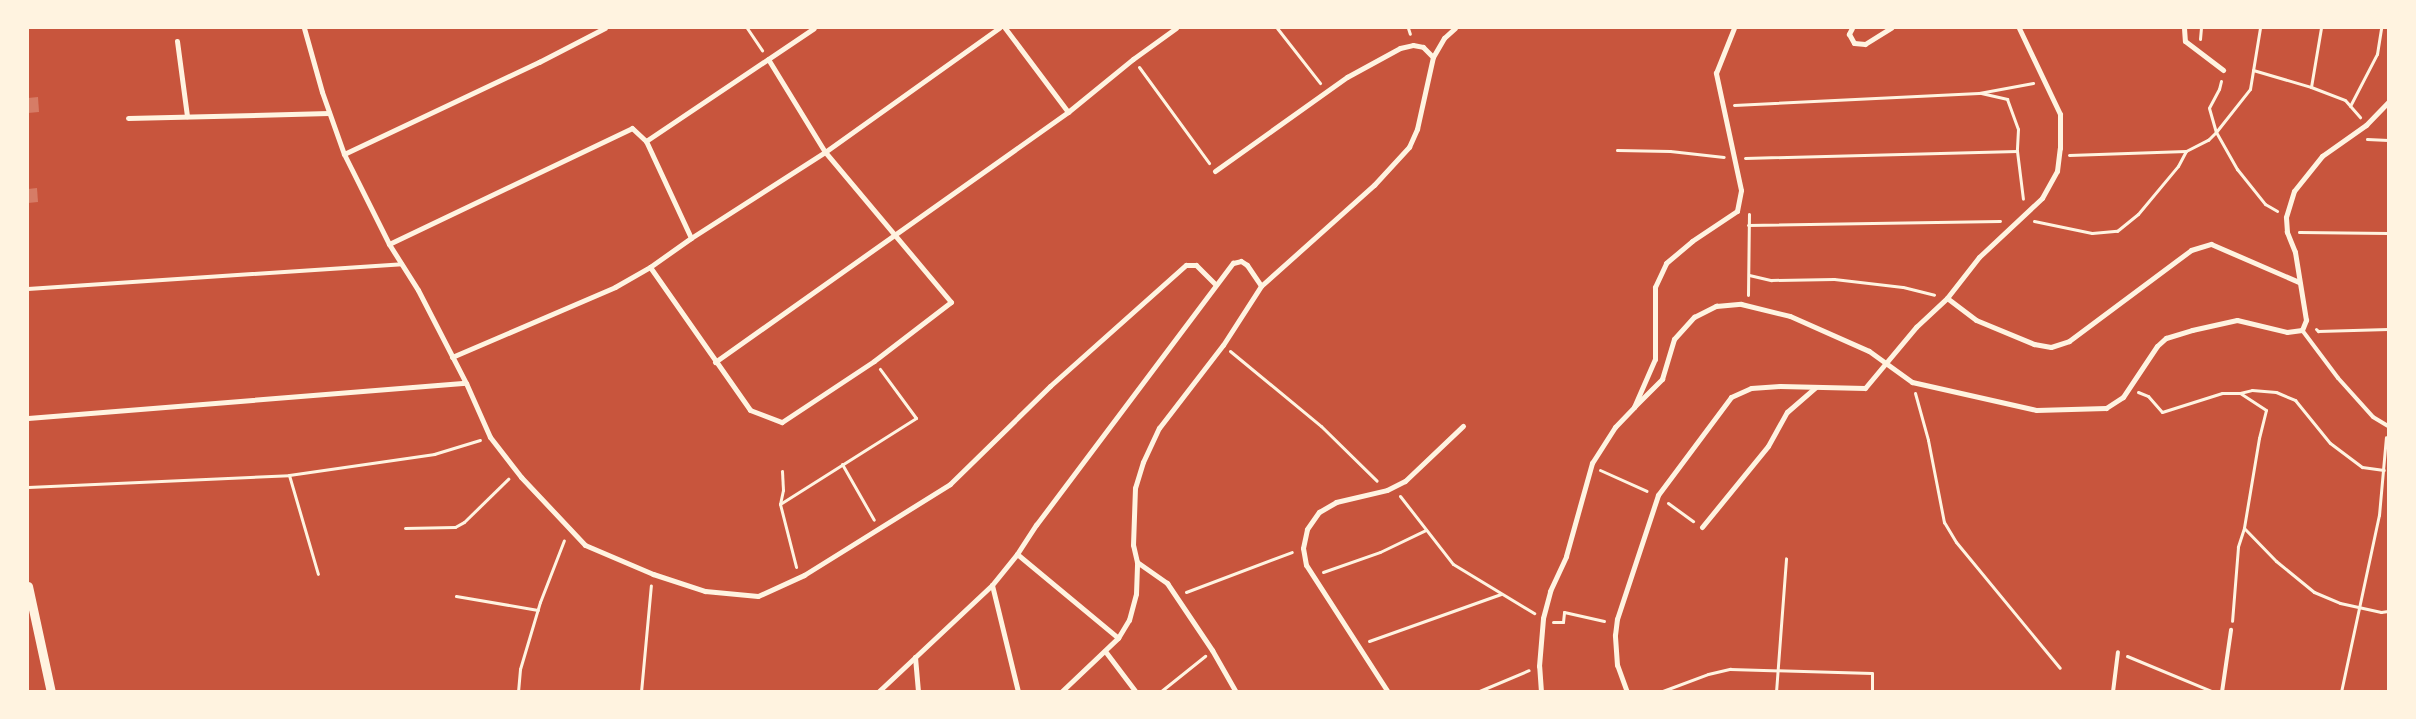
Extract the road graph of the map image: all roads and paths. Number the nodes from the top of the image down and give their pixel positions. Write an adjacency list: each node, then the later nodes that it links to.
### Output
1 (304, 28): 32 (street)
2 (605, 28): 42 (street)
3 (746, 28): 20 (path)
4 (814, 28): 20 (street)
5 (999, 28): 41 (street)
6 (1005, 28): 31 (street)
7 (1176, 28): 21 (street)
8 (1277, 28): 26 (path)
9 (1455, 28): 19 (street)
10 (1734, 28): 29 (street)
11 (1852, 28): 12 (street)
12 (1891, 28)
13 (2019, 28): 43 (street)
14 (2184, 28): 22 (street)
15 (2260, 28): 23 (path)
16 (2321, 28): 24 (path)
17 (2381, 28): 30 (path)
18 (177, 41): 33 (street)
19 (1434, 58): 26 (street); 60 (street)
20 (768, 59): 37 (street); 41 (street)
21 (1133, 59): 31 (street); 45 (path)
22 (2223, 70): 36 (path)
23 (2253, 70): 24 (path); 36 (path)
24 (2311, 87): 30 (path)
25 (2036, 88): 27 (path)
26 (1327, 92): 45 (street)
27 (1979, 92): 29 (path); 39 (path)
28 (2388, 102): 35 (street)
29 (1723, 105): 44 (street)
30 (2350, 106): 35 (path)
31 (1068, 112): 52 (street)
32 (329, 113): 33 (street); 42 (street)
33 (187, 116): 34 (street)
34 (128, 118)
35 (2366, 125): 47 (street)
36 (2216, 132): 40 (path); 47 (path)
37 (646, 141): 53 (street); 54 (street)
38 (1617, 150): 44 (path)
39 (2016, 150): 44 (path); 46 (path)
40 (2186, 150): 43 (path); 48 (path)
41 (825, 152): 52 (street); 53 (street)
42 (344, 154): 54 (street)
43 (2060, 156): 48 (street)
44 (1735, 159): 77 (street)
45 (1215, 171)
46 (2019, 207)
47 (2286, 217): 50 (street)
48 (2020, 218): 62 (street)
49 (2002, 221): 57 (path)
50 (2287, 232): 51 (path); 58 (street)
51 (2388, 233)
52 (895, 236): 69 (street); 70 (street)
53 (691, 238): 56 (street)
54 (389, 244): 55 (street)
55 (402, 264): 61 (lane); 68 (street)
56 (650, 267): 68 (street); 70 (street)
57 (1749, 274): 62 (path); 63 (path)
58 (2299, 282): 62 (street); 64 (street)
59 (1216, 284): 60 (street); 94 (street); 98 (street)
60 (1261, 286): 67 (street)
61 (28, 289)
62 (1947, 298): 71 (street)
63 (1748, 306): 71 (street); 77 (street)
64 (2306, 320): 65 (path); 66 (street)
65 (2388, 329)
66 (2302, 330): 75 (street); 80 (lane)
67 (1223, 345): 89 (path); 100 (street)
68 (452, 356): 73 (street)
69 (874, 361): 70 (street); 82 (path)
70 (715, 362)
71 (1888, 363): 72 (street); 74 (street)
72 (1912, 382): 75 (street); 123 (path)
73 (466, 383): 78 (street); 81 (street)
74 (1816, 387): 91 (street); 115 (street)
75 (2128, 389): 76 (path)
76 (2240, 393): 84 (path); 95 (path)
77 (1634, 407): 113 (street)
78 (28, 418)
79 (1463, 426): 88 (street)
80 (2388, 426): 84 (path)
81 (490, 437): 83 (street); 86 (path)
82 (842, 464): 90 (path); 94 (path)
83 (517, 470): 92 (path); 93 (street)
84 (2384, 470): 110 (path)
85 (782, 471): 90 (path)
86 (289, 475): 87 (path); 101 (path)
87 (28, 487)
88 (1393, 487): 89 (street); 96 (path)
89 (1387, 490): 97 (street)
90 (780, 504): 104 (path)
91 (1702, 527)
92 (405, 528)
93 (569, 528): 102 (street); 111 (path)
94 (879, 528): 104 (street)
95 (2244, 528): 110 (path); 114 (path)
96 (1426, 530): 103 (path); 107 (path)
97 (1302, 548): 103 (street); 109 (path)
98 (1017, 554): 105 (street); 116 (street)
99 (1786, 558): 124 (path)
100 (1137, 562): 109 (street); 116 (street)
101 (318, 574)
102 (653, 574): 104 (street); 128 (path)
103 (1313, 576): 117 (street)
104 (798, 578)
105 (992, 585): 121 (street); 131 (street)
106 (28, 586): 126 (street)
107 (1501, 594): 113 (path); 117 (path)
108 (456, 596): 111 (path)
109 (1176, 596): 119 (street)
110 (2358, 607): 112 (path); 146 (path)
111 (538, 610): 127 (path)
112 (2388, 610)
113 (1543, 620): 115 (path); 122 (street)
114 (2231, 630): 145 (lane)
115 (1614, 635): 139 (street)
116 (1118, 638): 118 (street)
117 (1357, 646): 136 (street)
118 (1105, 650): 132 (street); 133 (street)
119 (1212, 650): 134 (path); 135 (street)
120 (2118, 652): 143 (lane); 144 (path)
121 (915, 657): 129 (street); 130 (street)
122 (1539, 666): 137 (path); 138 (street)
123 (2060, 668)
124 (1778, 671): 125 (path); 141 (path); 142 (path)
125 (1667, 690): 140 (path)
126 (51, 692)
127 (518, 692)
128 (641, 692)
129 (878, 692)
130 (918, 692)
131 (1018, 692)
132 (1061, 692)
133 (1136, 692)
134 (1160, 692)
135 (1236, 692)
136 (1388, 692)
137 (1477, 692)
138 (1541, 692)
139 (1627, 692)
140 (1660, 692)
141 (1776, 692)
142 (1872, 692)
143 (2113, 692)
144 (2212, 692)
145 (2222, 692)
146 (2341, 692)

